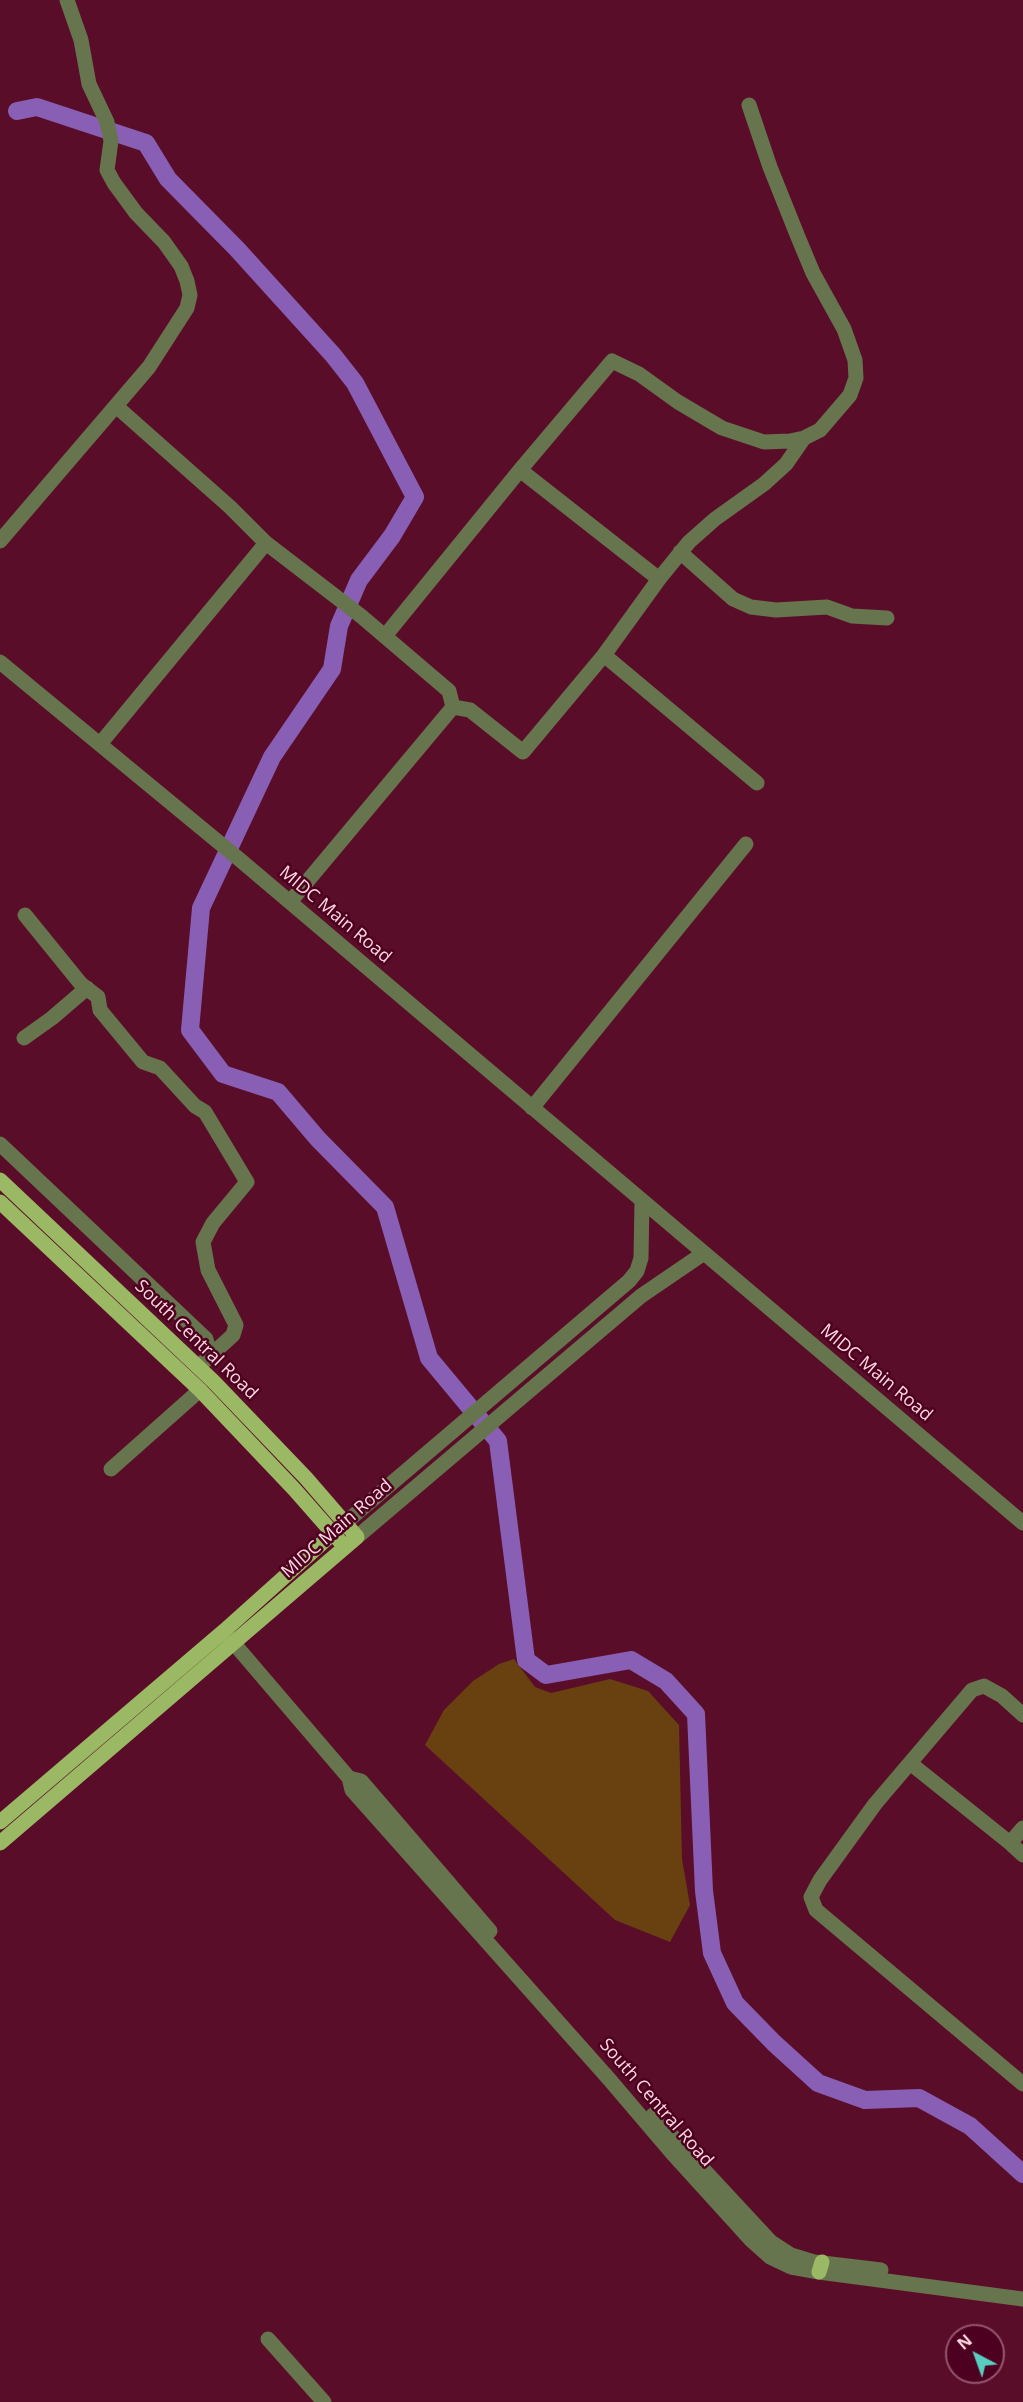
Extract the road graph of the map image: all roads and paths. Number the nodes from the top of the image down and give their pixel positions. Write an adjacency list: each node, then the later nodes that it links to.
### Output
1 (67, 0): 3 (street)
2 (749, 105): 4 (street)
3 (116, 406): 6 (street); 7 (street)
4 (804, 438): 5 (street); 8 (street)
5 (520, 470): 9 (street); 11 (street)
6 (0, 541)
7 (266, 543): 11 (street); 15 (street)
8 (680, 552): 9 (street); 10 (street)
9 (659, 579): 12 (street)
10 (887, 618)
11 (385, 636): 14 (street)
12 (604, 655): 14 (street); 16 (street)
13 (0, 662): 15 (street, MIDC Main Road)
14 (453, 706): 18 (street)
15 (100, 744): 18 (street, MIDC Main Road)
16 (757, 783)
17 (746, 844): 22 (street)
18 (291, 902): 22 (street, MIDC Main Road)
19 (25, 915): 20 (street)
20 (87, 988): 21 (street); 28 (street)
21 (24, 1038)
22 (532, 1108): 25 (street, MIDC Main Road)
23 (0, 1144): 28 (street)
24 (0, 1180): 29 (main road, South Central Road)
25 (642, 1201): 27 (street, MIDC Main Road); 32 (street, MIDC Main Road)
26 (0, 1202): 30 (main road, South Central Road)
27 (704, 1253): 33 (street, MIDC Main Road); 35 (street, MIDC Main Road)
28 (211, 1357): 29 (street)
29 (198, 1367): 32 (main road, South Central Road)
30 (200, 1390): 31 (street); 34 (main road, South Central Road)
31 (111, 1469)
32 (345, 1523): 34 (main road, MIDC Main Road); 35 (main road, South Central Road)
33 (1023, 1523)
34 (333, 1534): 36 (main road, South Central Road); 37 (main road, MIDC Main Road)
35 (357, 1537): 36 (main road, MIDC Main Road)
36 (345, 1547): 38 (main road, MIDC Main Road)
37 (224, 1631): 38 (street, South Central Road); 41 (main road, MIDC Main Road)
38 (234, 1643): 43 (main road, MIDC Main Road); 47 (street, South Central Road)
39 (1023, 1715): 40 (street)
40 (910, 1763): 44 (street); 46 (street)
41 (0, 1822)
42 (1023, 1827): 44 (street)
43 (0, 1842)
44 (1010, 1843): 45 (street)
45 (1023, 1855)
46 (1023, 2084)
47 (821, 2267): 48 (street, South Central Road); 49 (street, South Central Road)
48 (1023, 2289)
49 (1023, 2299)
50 (268, 2339): 51 (street)
51 (324, 2402)

